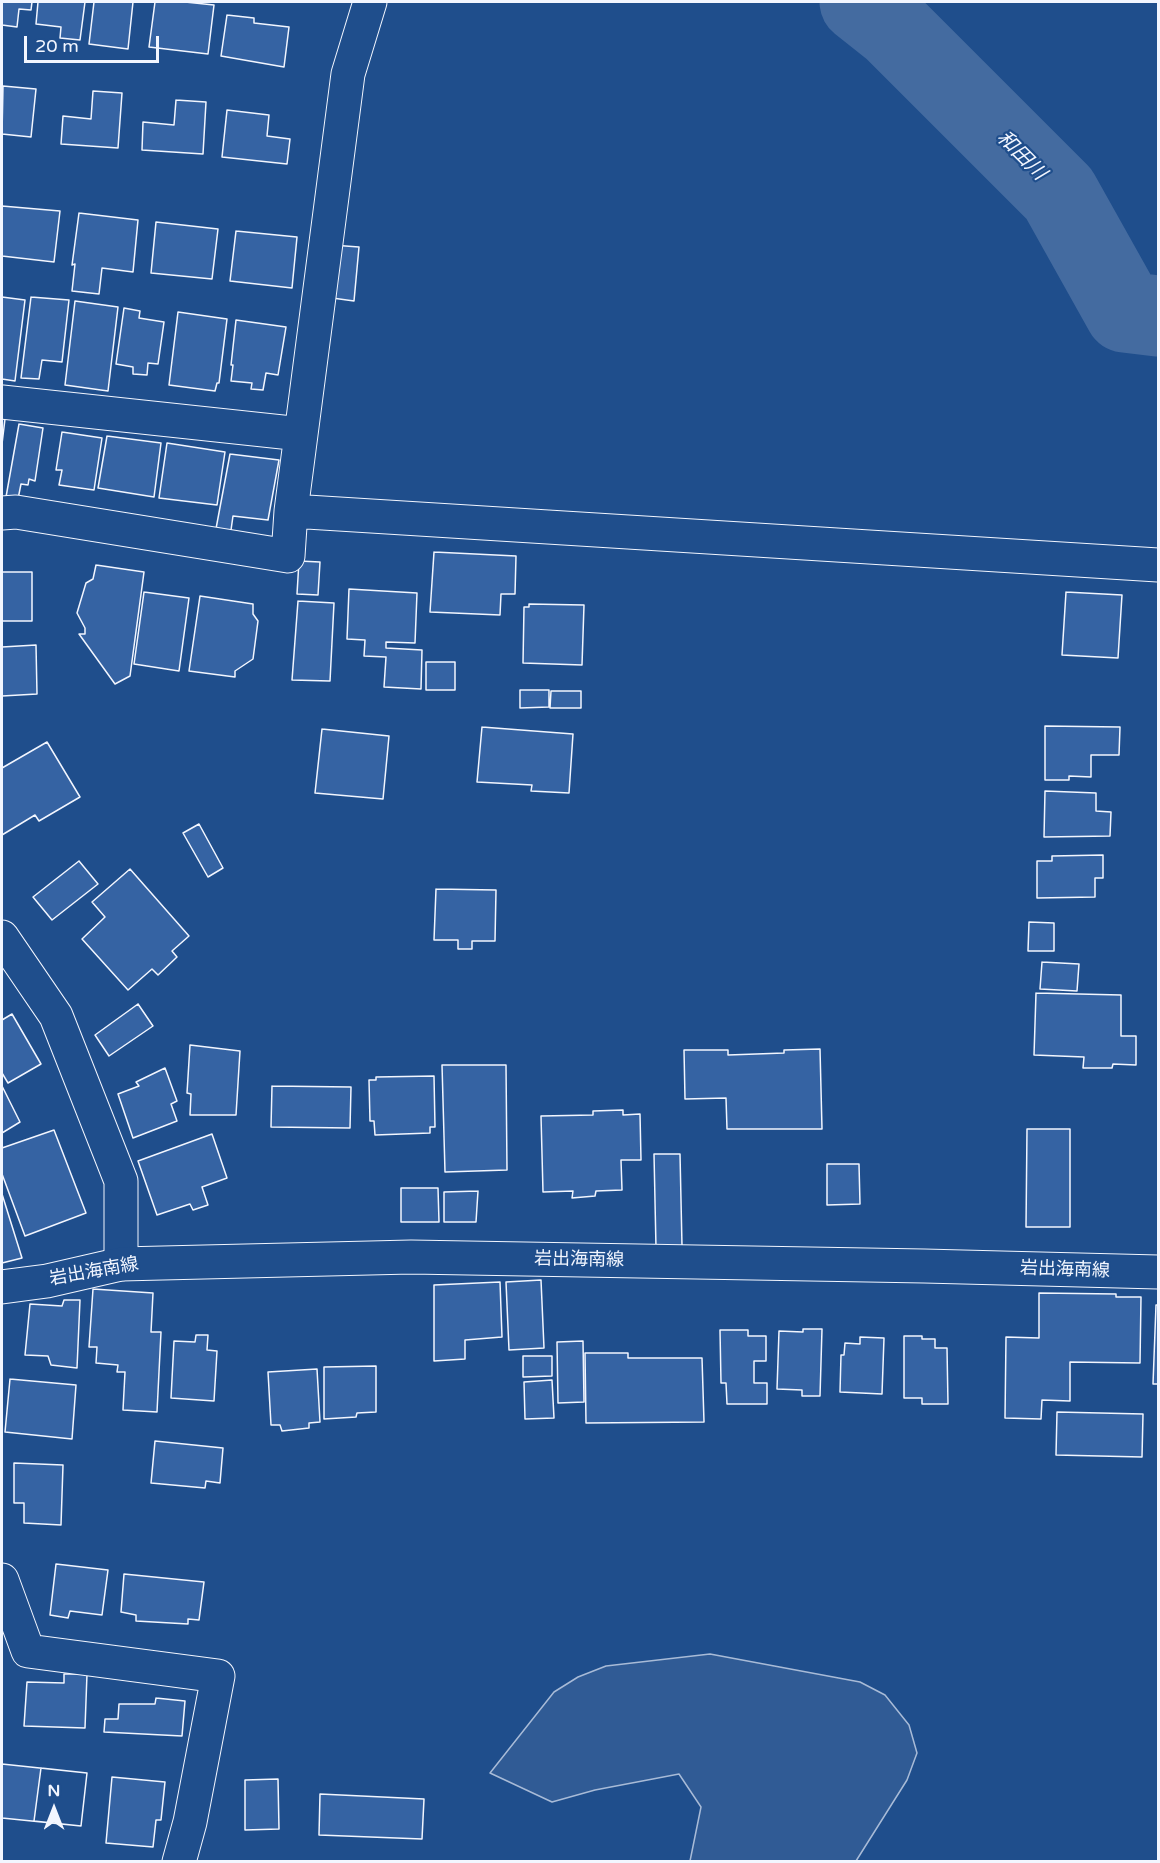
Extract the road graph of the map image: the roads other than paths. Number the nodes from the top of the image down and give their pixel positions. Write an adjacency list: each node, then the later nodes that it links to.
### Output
1 (370, 2): 3 (street)
2 (2, 402): 3 (street)
3 (300, 434): 4 (street)
4 (291, 512): 5 (street); 6 (street)
5 (2, 513)
6 (1158, 565)
7 (2, 937): 8 (street)
8 (122, 1264): 9 (street, 岩出海南線); 10 (street, 岩出海南線)
9 (1158, 1272)
10 (2, 1287)
11 (2, 1580): 12 (street)
12 (179, 1862)

